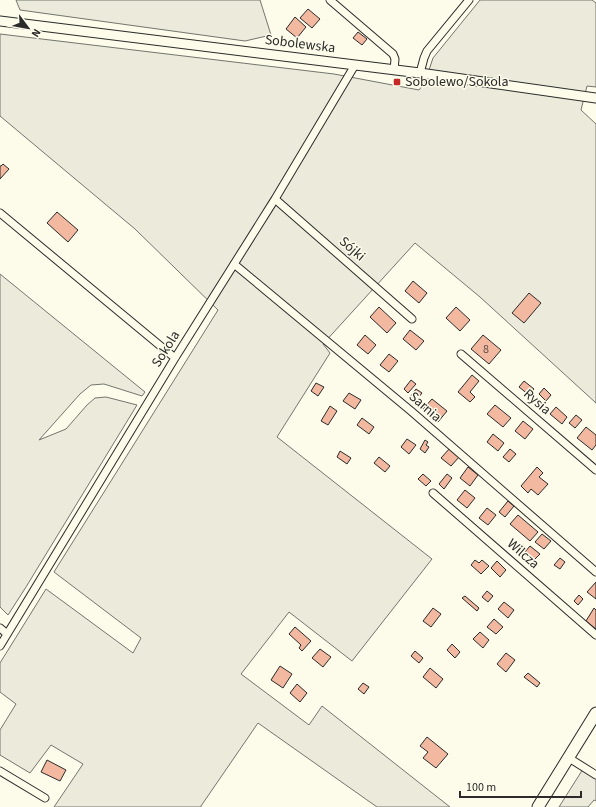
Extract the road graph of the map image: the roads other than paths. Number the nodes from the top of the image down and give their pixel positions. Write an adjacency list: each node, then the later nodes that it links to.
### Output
1 (330, 0): 5 (street)
2 (469, 0): 6 (street)
3 (0, 21): 4 (street, Sobolewska)
4 (355, 65): 5 (street, Sobolewska); 8 (street, Sokola)
5 (394, 70): 6 (street, Sobolewska)
6 (420, 73): 7 (street, Sobolewska)
7 (596, 98)
8 (275, 199): 10 (street, Sokola); 11 (street, Sójki)
9 (0, 213): 13 (street)
10 (234, 264): 13 (street, Sokola); 16 (street, Sarnia)
11 (412, 319)
12 (461, 354): 14 (street, Rysia)
13 (175, 358): 18 (street, Sokola)
14 (596, 470)
15 (433, 493): 19 (street, Wilcza)
16 (596, 572)
17 (0, 628): 18 (street)
18 (7, 634): 20 (street, Sokola)
19 (596, 635)
20 (0, 646)
21 (596, 713): 22 (main road)
22 (569, 758): 24 (street); 26 (main road)
23 (0, 771): 25 (street)
24 (596, 776)
25 (45, 798)
26 (538, 807)

